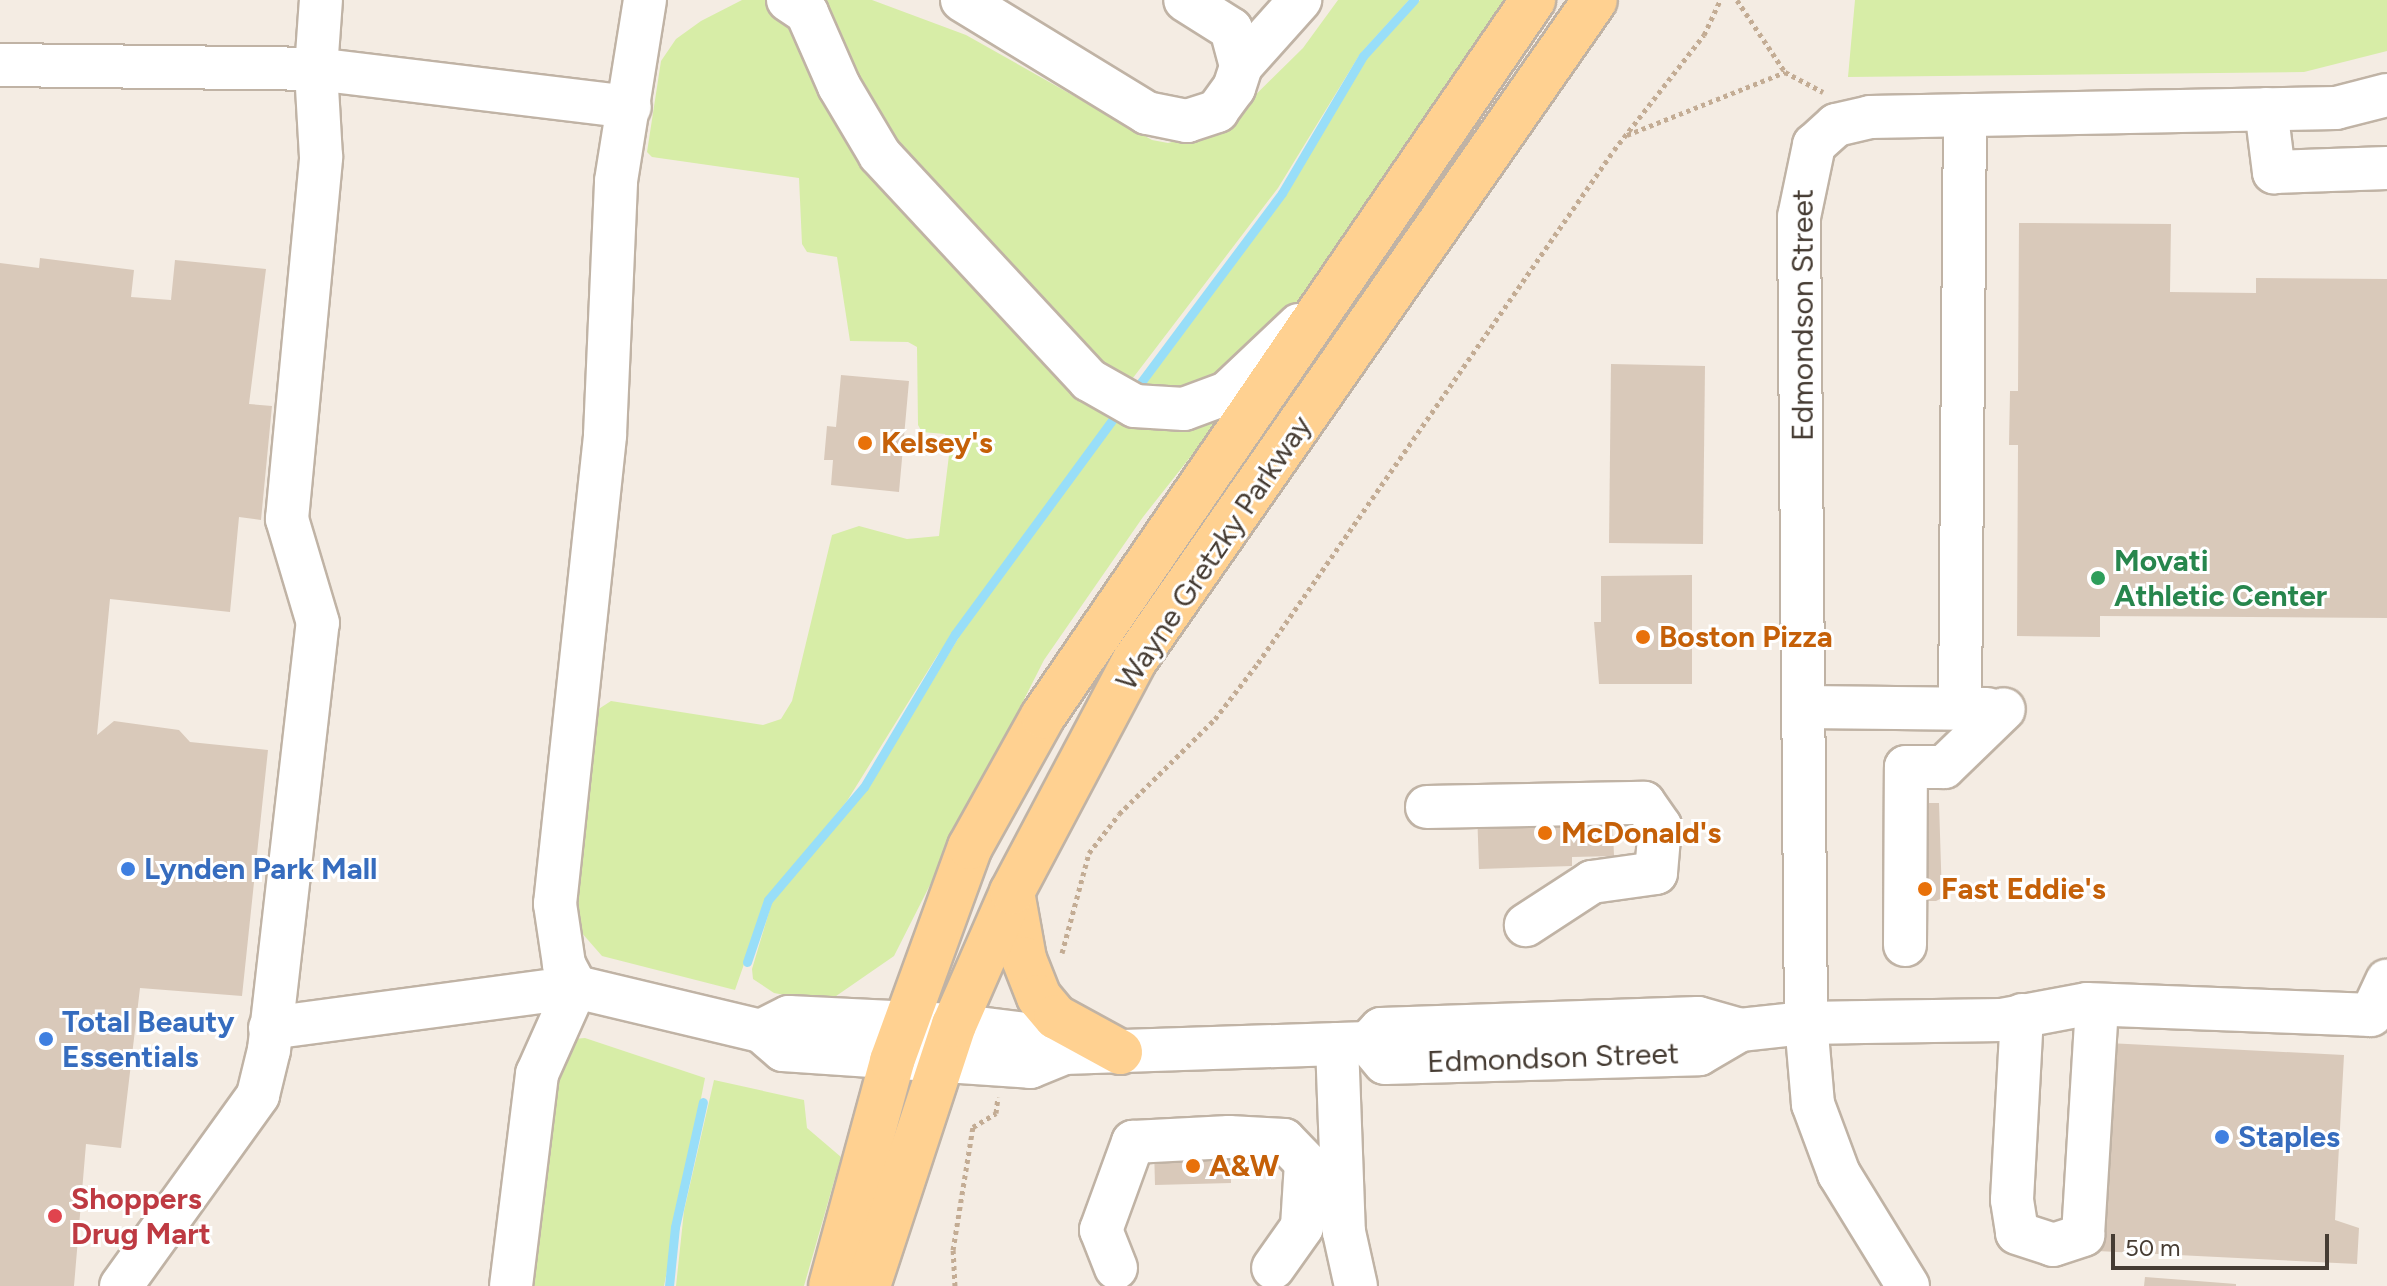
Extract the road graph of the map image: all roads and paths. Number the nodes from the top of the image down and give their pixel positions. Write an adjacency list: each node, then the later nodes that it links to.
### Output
1 (321, 0): 13 (street)
2 (645, 0): 16 (street)
3 (962, 0): 12 (street)
4 (1185, 0): 12 (street)
5 (1300, 0): 12 (street)
6 (1533, 0): 22 (main road, Wayne Gretzky Parkway)
7 (1595, 0): 26 (main road, Wayne Gretzky Parkway)
8 (1720, 0): 20 (path)
9 (1737, 0): 14 (path)
10 (793, 1): 22 (street)
11 (0, 65): 13 (street)
12 (1241, 66)
13 (316, 69): 16 (street); 35 (street)
14 (1785, 72): 19 (path); 20 (path)
15 (2387, 95): 17 (street, Edmondson Street)
16 (630, 107): 30 (street)
17 (2266, 109): 18 (street, Edmondson Street); 21 (street)
18 (1965, 115): 19 (street, Edmondson Street); 24 (street)
19 (1870, 117): 23 (street, Edmondson Street)
20 (1626, 135): 31 (path)
21 (2387, 168)
22 (1343, 283): 36 (main road, Wayne Gretzky Parkway)
23 (1804, 707): 24 (street); 34 (street, Edmondson Street)
24 (1960, 708): 28 (street)
25 (1427, 807): 27 (street)
26 (1012, 892): 31 (main road); 38 (main road, Wayne Gretzky Parkway)
27 (1526, 925)
28 (1905, 945)
29 (2387, 980): 32 (street)
30 (576, 987): 35 (street); 36 (street, Edmondson Street); 45 (street)
31 (1039, 997): 39 (main road)
32 (2097, 1005): 33 (street); 33 (street)
33 (2022, 1015): 34 (street)
34 (1806, 1023): 37 (street, Edmondson Street); 50 (street, Edmondson Street)
35 (270, 1028): 44 (street)
36 (900, 1042): 38 (street, Edmondson Street); 46 (main road, Wayne Gretzky Parkway)
37 (1352, 1044): 39 (street, Edmondson Street); 49 (street)
38 (947, 1045): 40 (street, Edmondson Street); 41 (street, Edmondson Street); 47 (main road, Wayne Gretzky Parkway)
39 (1120, 1052): 40 (street, Edmondson Street)
40 (1064, 1053): 41 (street, Edmondson Street)
41 (1001, 1066): 48 (path)
42 (1116, 1268): 43 (street)
43 (1273, 1268)
44 (121, 1286)
45 (511, 1286)
46 (831, 1286)
47 (868, 1286)
48 (955, 1286)
49 (1356, 1286)
50 (1908, 1286)

